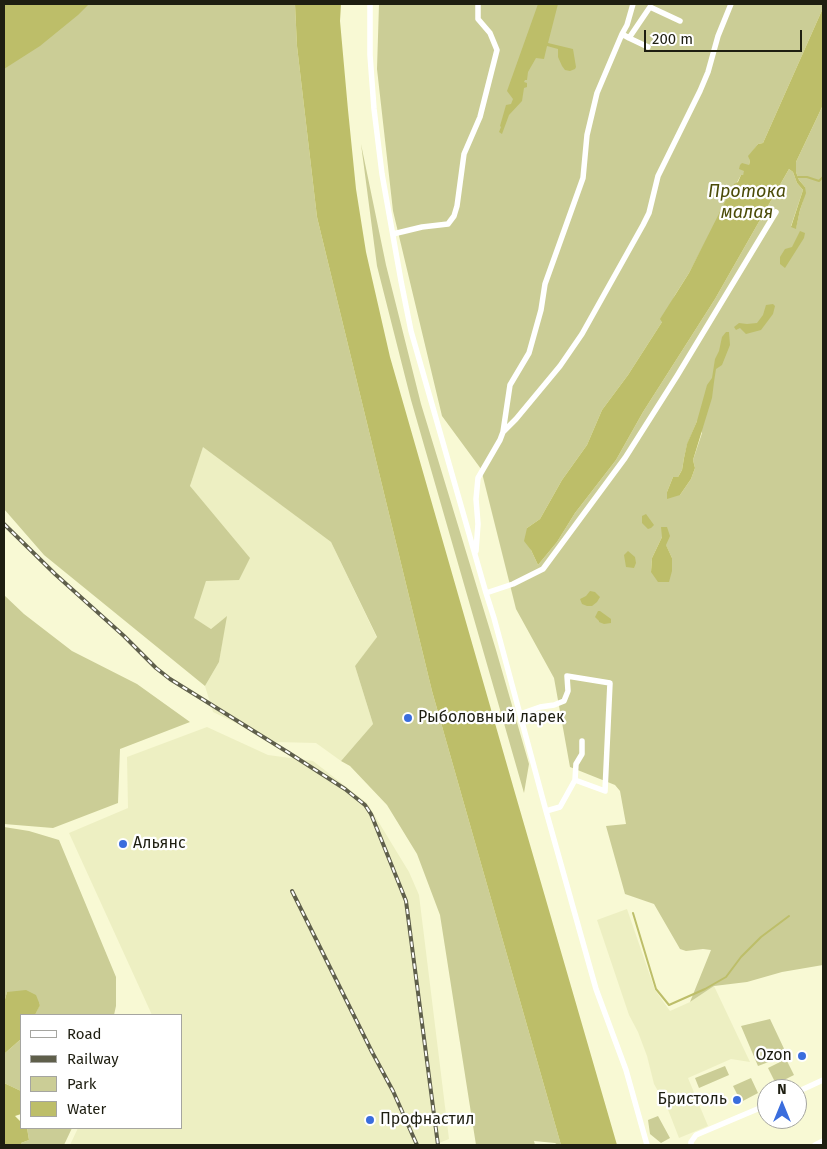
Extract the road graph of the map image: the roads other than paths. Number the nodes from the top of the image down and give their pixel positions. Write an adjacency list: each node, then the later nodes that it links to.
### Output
1 (370, 4): 11 (street)
2 (478, 4): 11 (street)
3 (633, 4): 7 (street)
4 (730, 4): 12 (street)
5 (651, 6): 6 (street); 8 (street)
6 (680, 21)
7 (622, 34): 8 (street); 12 (street)
8 (629, 38): 9 (street)
9 (648, 47)
10 (776, 212): 14 (street)
11 (393, 234): 13 (street)
12 (503, 432): 13 (street)
13 (476, 554): 14 (street)
14 (486, 593): 15 (street)
15 (520, 714): 17 (street); 18 (street)
16 (582, 741): 17 (street)
17 (574, 780): 18 (street)
18 (546, 812): 23 (street)
19 (823, 1080): 20 (street)
20 (807, 1087)
21 (757, 1109): 24 (street)
22 (823, 1141): 25 (street)
23 (647, 1145)
24 (691, 1145)
25 (815, 1145)

